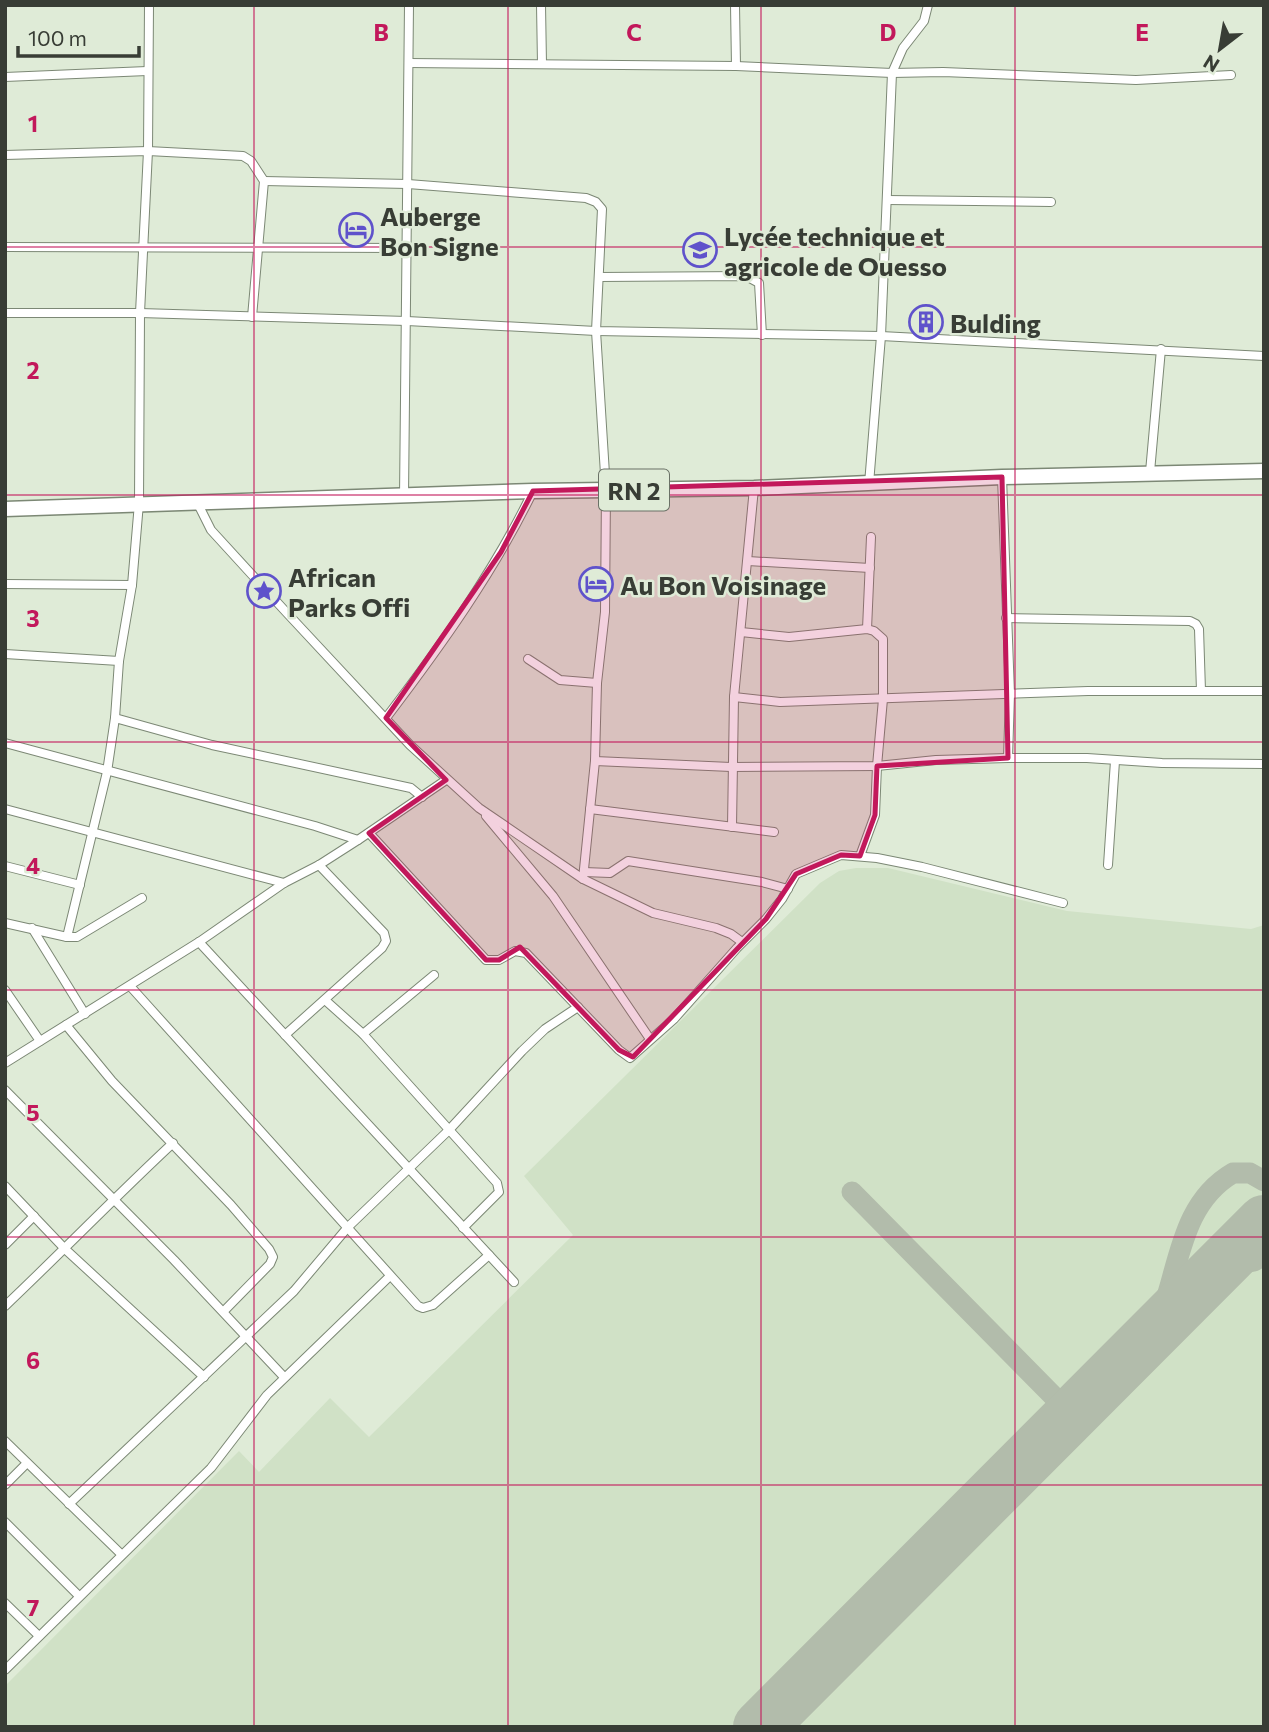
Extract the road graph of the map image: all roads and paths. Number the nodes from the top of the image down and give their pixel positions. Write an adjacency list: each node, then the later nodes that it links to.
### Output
1 (149, 5): 9 (street)
2 (409, 5): 6 (street)
3 (541, 5): 7 (street)
4 (735, 5): 8 (street)
5 (928, 5): 10 (street)
6 (409, 62): 7 (street); 16 (street)
7 (542, 64): 8 (street)
8 (736, 66): 10 (street)
9 (148, 71): 12 (street); 13 (street)
10 (892, 73): 11 (street); 17 (street)
11 (1231, 75)
12 (5, 77)
13 (148, 151): 14 (street); 15 (street); 19 (street)
14 (5, 155)
15 (264, 181): 16 (street); 21 (street)
16 (408, 184): 22 (street); 23 (street)
17 (887, 200): 18 (street); 30 (street)
18 (1051, 202)
19 (143, 246): 20 (street); 21 (street); 25 (street)
20 (5, 247)
21 (258, 248): 22 (street); 26 (street)
22 (405, 248): 27 (street)
23 (598, 277): 28 (street); 29 (street)
24 (5, 313): 25 (street)
25 (140, 313): 26 (street); 41 (street)
26 (252, 317): 27 (street)
27 (407, 321): 28 (street); 40 (street)
28 (596, 331): 29 (street); 38 (street)
29 (762, 335): 30 (street)
30 (881, 337): 31 (street); 36 (street)
31 (1161, 349): 32 (street); 34 (street)
32 (1264, 356)
33 (1264, 471): 34 (highway, RN 2)
34 (1150, 472): 35 (highway, RN 2)
35 (1002, 477): 36 (highway, RN 2); 49 (street)
36 (869, 484): 37 (highway, RN 2)
37 (754, 488): 38 (highway, RN 2); 45 (street)
38 (606, 490): 39 (highway, RN 2); 55 (street)
39 (533, 491): 40 (highway, RN 2); 62 (street)
40 (404, 497): 42 (highway, RN 2)
41 (139, 503): 42 (highway, RN 2); 43 (highway, RN 2); 48 (street)
42 (198, 504): 62 (street)
43 (5, 509)
44 (871, 537): 46 (street)
45 (748, 561): 46 (street); 51 (street)
46 (870, 568): 50 (street)
47 (5, 584): 48 (street)
48 (132, 585): 54 (street)
49 (1006, 618): 56 (street); 58 (street)
50 (867, 629): 51 (street); 60 (street)
51 (741, 632): 59 (street)
52 (5, 654): 54 (street)
53 (528, 659): 55 (street)
54 (119, 661): 61 (street)
55 (597, 683): 65 (street)
56 (1201, 691): 57 (street); 58 (street)
57 (1264, 691)
58 (1010, 694): 60 (street); 64 (street)
59 (734, 697): 60 (street); 69 (street)
60 (883, 699): 68 (street)
61 (115, 718): 70 (street); 72 (street)
62 (386, 719): 71 (street)
63 (5, 743): 70 (street)
64 (1008, 758): 66 (street); 68 (street)
65 (595, 761): 69 (street); 75 (street)
66 (1115, 761): 67 (street); 82 (street)
67 (1264, 764)
68 (877, 766): 69 (street); 81 (street)
69 (731, 767): 76 (street)
70 (107, 772): 77 (street); 80 (street)
71 (446, 780): 72 (street); 73 (street)
72 (422, 797): 79 (street)
73 (479, 807): 85 (street); 105 (street)
74 (5, 809): 77 (street)
75 (590, 809): 76 (street); 85 (street)
76 (732, 827): 78 (street)
77 (93, 831): 86 (street); 87 (street)
78 (774, 832)
79 (369, 833): 80 (street); 100 (street)
80 (358, 840): 83 (street)
81 (860, 856): 88 (street); 90 (street)
82 (1108, 864)
83 (319, 865): 86 (street); 99 (street)
84 (5, 866): 87 (street)
85 (583, 875): 88 (street); 95 (street)
86 (284, 883): 94 (street)
87 (79, 885): 93 (street)
88 (788, 889): 95 (street)
89 (142, 898): 93 (street)
90 (1063, 903)
91 (5, 923): 92 (street)
92 (32, 928): 93 (street); 101 (street)
93 (67, 937)
94 (199, 942): 97 (street); 104 (street)
95 (742, 942): 105 (street)
96 (434, 975): 103 (street)
97 (130, 986): 101 (street); 115 (street)
98 (5, 990): 106 (street)
99 (325, 1000): 103 (street); 104 (street)
100 (578, 1007): 105 (street); 109 (street)
101 (85, 1014): 102 (street)
102 (66, 1025): 106 (street); 110 (street)
103 (363, 1034): 109 (street)
104 (285, 1035): 111 (street)
105 (650, 1039)
106 (40, 1041): 107 (street)
107 (5, 1063)
108 (5, 1090): 113 (street)
109 (449, 1130): 111 (street); 116 (street)
110 (173, 1143): 113 (street); 123 (street)
111 (408, 1168): 115 (street); 116 (street)
112 (5, 1186): 114 (street)
113 (113, 1199): 118 (street); 123 (street)
114 (34, 1216): 117 (street); 118 (street)
115 (348, 1227): 120 (street); 124 (street)
116 (463, 1228): 119 (street)
117 (5, 1245)
118 (65, 1249): 122 (street); 125 (street)
119 (489, 1255): 120 (street); 121 (street)
120 (390, 1276): 126 (street)
121 (514, 1282)
122 (5, 1306)
123 (224, 1311): 124 (street)
124 (246, 1334): 125 (street); 126 (street)
125 (204, 1377): 130 (street)
126 (284, 1377): 132 (street)
127 (5, 1441): 128 (street)
128 (27, 1463): 129 (street); 130 (street)
129 (5, 1485)
130 (69, 1504): 132 (street)
131 (5, 1522): 133 (street)
132 (121, 1554): 133 (street)
133 (79, 1596): 135 (street)
134 (5, 1603): 135 (street)
135 (39, 1636): 136 (street)
136 (5, 1670)

